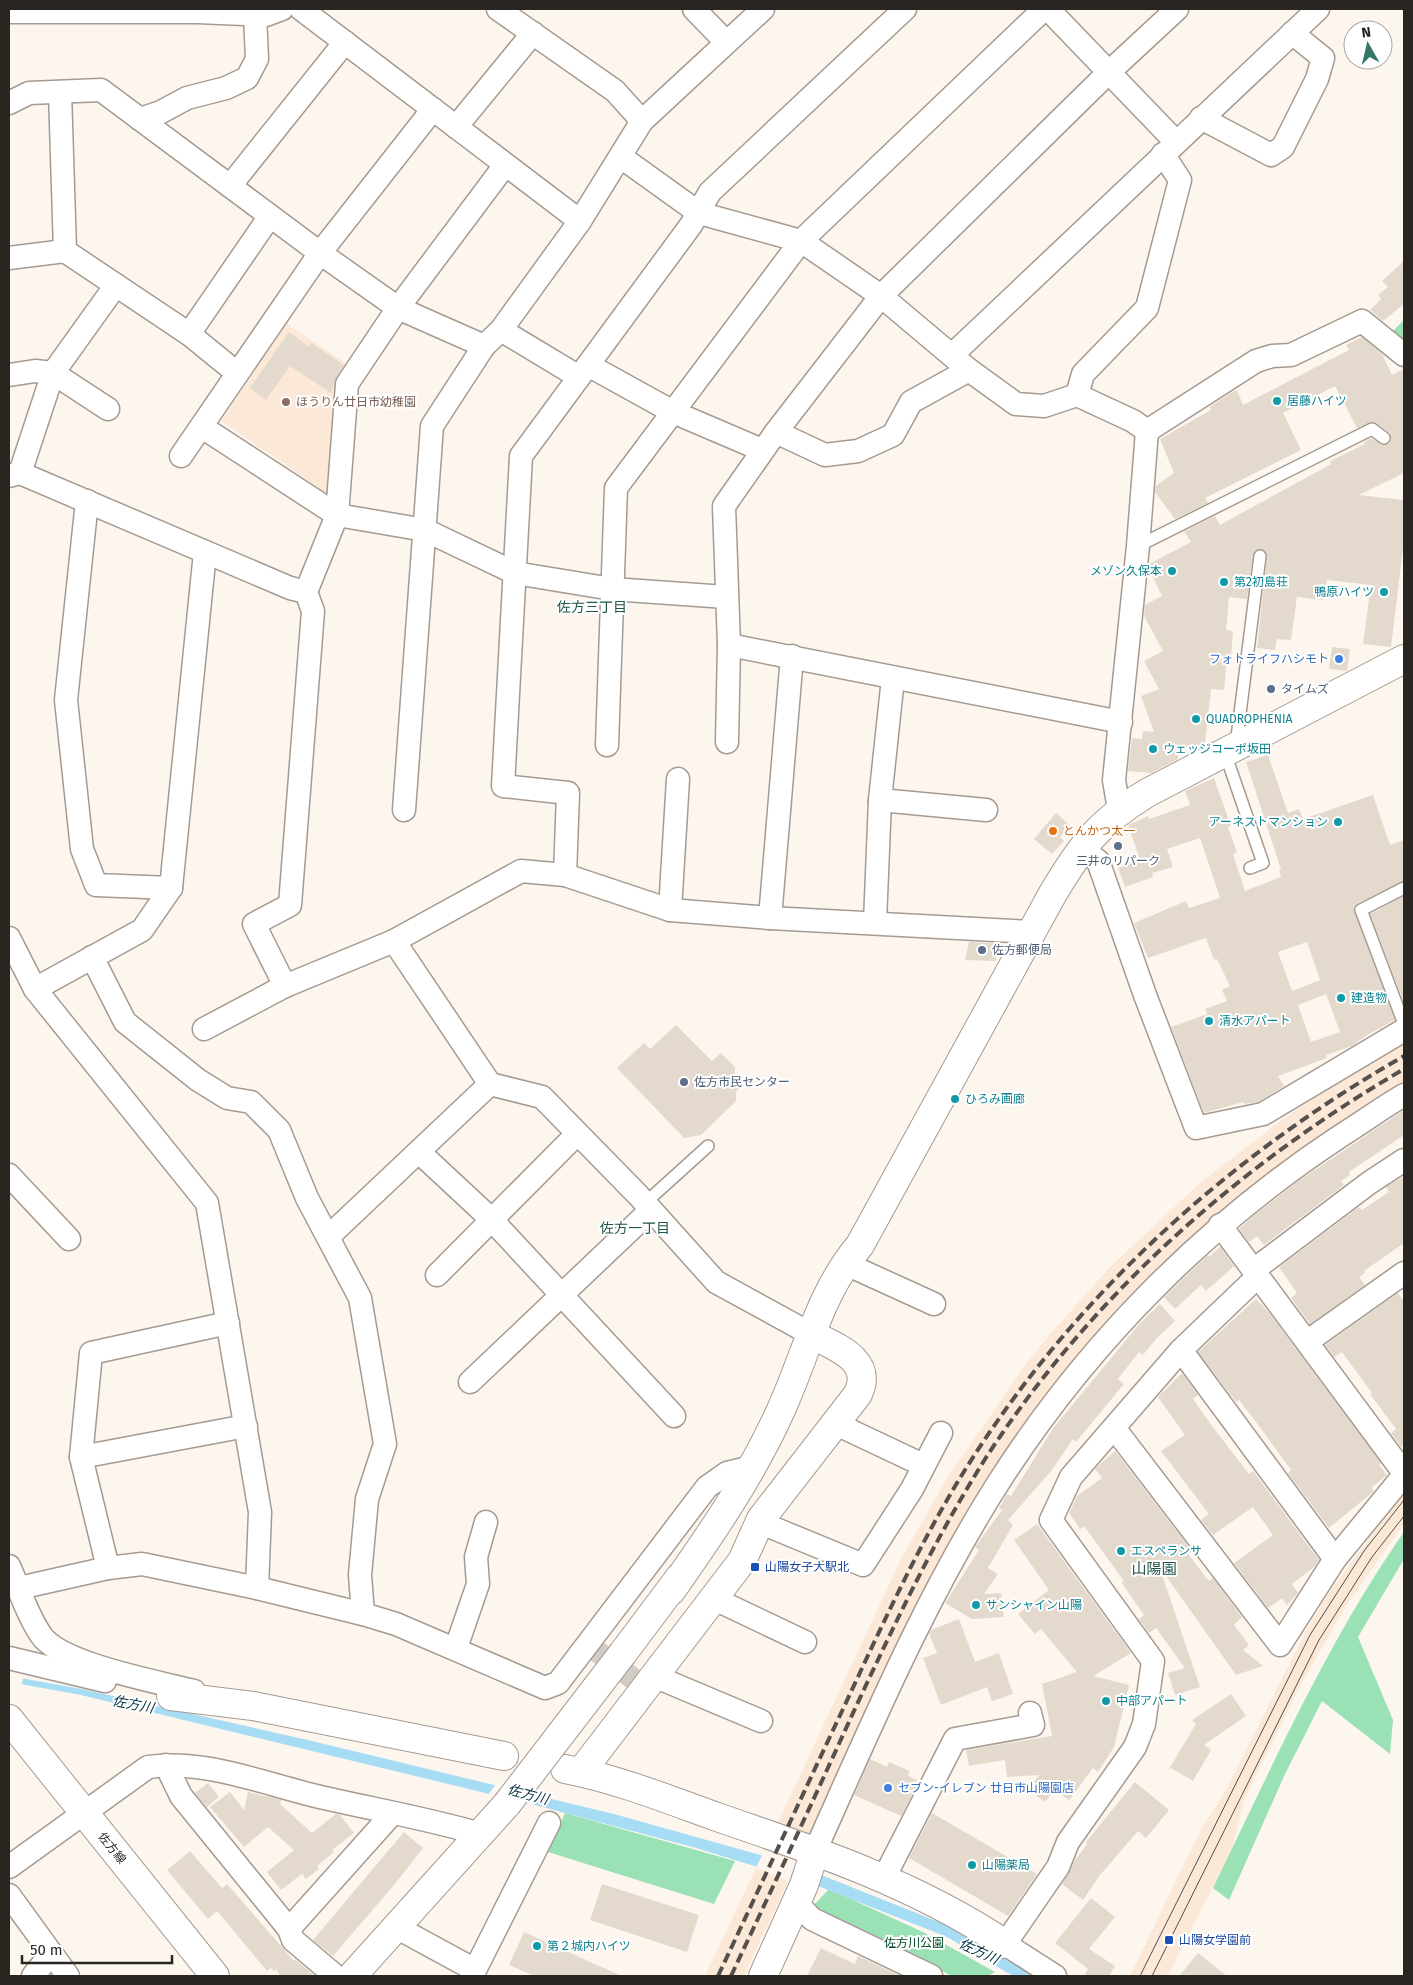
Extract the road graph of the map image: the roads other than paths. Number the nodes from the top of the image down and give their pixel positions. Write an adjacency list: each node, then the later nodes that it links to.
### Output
1 (282, 9): 12 (street)
2 (301, 9): 15 (street)
3 (498, 9): 13 (street)
4 (694, 9): 16 (street)
5 (762, 9): 16 (street)
6 (905, 9): 29 (street)
7 (1044, 9): 32 (street)
8 (1048, 9): 17 (street)
9 (1177, 9): 17 (street)
10 (1318, 9): 14 (street)
11 (9, 12): 12 (street)
12 (256, 15): 22 (street)
13 (533, 33): 23 (street); 24 (street)
14 (1292, 33): 21 (street); 21 (street)
15 (345, 42): 20 (street); 28 (street)
16 (726, 42): 23 (street)
17 (1108, 74): 25 (street); 37 (street)
18 (60, 92): 19 (street); 22 (street); 33 (street)
19 (9, 103)
20 (432, 109): 24 (street); 34 (street)
21 (1201, 118): 25 (street)
22 (140, 119): 28 (street)
23 (642, 122): 26 (street)
24 (456, 127): 27 (street)
25 (1169, 148): 42 (street); 49 (street)
26 (621, 157): 29 (street); 31 (street)
27 (506, 165): 31 (street); 38 (street)
28 (230, 186): 30 (street)
29 (699, 213): 32 (street); 45 (street)
30 (270, 216): 34 (street); 40 (street)
31 (580, 221): 39 (street)
32 (800, 241): 37 (street); 51 (street)
33 (65, 251): 35 (street); 36 (street)
34 (320, 253): 38 (street); 47 (street)
35 (9, 258)
36 (116, 285): 40 (street); 46 (street)
37 (881, 296): 42 (street); 54 (street)
38 (398, 308): 41 (street); 60 (street)
39 (501, 330): 41 (street); 45 (street)
40 (189, 334): 47 (street)
41 (484, 346): 61 (street)
42 (952, 355): 44 (street)
43 (1404, 355): 53 (street)
44 (969, 370): 49 (street); 54 (street)
45 (583, 371): 51 (street); 65 (street)
46 (53, 373): 48 (street); 50 (street); 58 (street)
47 (237, 373): 52 (street)
48 (9, 375)
49 (1077, 395): 53 (street)
50 (108, 409)
51 (673, 412): 56 (street); 66 (street)
52 (202, 427): 57 (street); 60 (street)
53 (1147, 431): 62 (street)
54 (776, 432): 56 (street)
55 (1384, 438): 62 (lane)
56 (762, 450): 68 (street)
57 (181, 456)
58 (14, 474): 59 (street)
59 (87, 501): 63 (street); 85 (street)
60 (338, 515): 61 (street); 67 (street)
61 (425, 530): 65 (street); 79 (street)
62 (1138, 546): 73 (street)
63 (205, 552): 67 (street); 85 (street)
64 (1260, 556): 76 (lane)
65 (515, 572): 66 (street); 84 (street)
66 (612, 589): 68 (street); 75 (street)
67 (306, 592): 94 (street)
68 (726, 597): 69 (street)
69 (729, 645): 70 (street); 74 (street)
70 (792, 656): 72 (street); 88 (street)
71 (1404, 659): 76 (street)
72 (892, 678): 73 (street); 78 (street)
73 (1121, 722): 81 (street)
74 (727, 742)
75 (607, 745)
76 (1231, 750): 81 (street); 83 (lane)
77 (678, 779): 87 (street)
78 (880, 800): 80 (street); 89 (street)
79 (404, 810)
80 (986, 810)
81 (1119, 810): 82 (street)
82 (1081, 848): 90 (street); 98 (street)
83 (1250, 868)
84 (565, 875): 87 (street); 92 (street)
85 (172, 888): 93 (street)
86 (1404, 888): 96 (lane)
87 (670, 910): 88 (street)
88 (770, 918): 89 (street)
89 (875, 922): 90 (street)
90 (1031, 932): 111 (street)
91 (9, 938): 95 (street)
92 (394, 942): 94 (street); 99 (street)
93 (92, 957): 95 (street); 109 (street)
94 (285, 986): 97 (street)
95 (34, 989): 117 (street)
96 (1404, 1024)
97 (204, 1028)
98 (1404, 1030)
99 (490, 1084): 101 (street); 103 (street)
100 (1404, 1096): 108 (street)
101 (577, 1134): 106 (street); 107 (street)
102 (708, 1146): 106 (lane)
103 (419, 1152): 107 (street); 109 (street)
104 (1404, 1160): 112 (street)
105 (9, 1176): 110 (street)
106 (648, 1207): 115 (street); 118 (street)
107 (491, 1219): 113 (street); 115 (street)
108 (1220, 1225): 112 (street); 158 (street)
109 (328, 1237): 140 (street)
110 (69, 1239)
111 (853, 1259): 116 (street); 118 (street)
112 (1255, 1269): 119 (street); 120 (street)
113 (437, 1275)
114 (1404, 1275): 119 (street)
115 (561, 1293): 121 (street); 122 (street)
116 (934, 1304)
117 (228, 1323): 124 (street); 127 (street)
118 (818, 1338): 123 (street); 129 (street); 138 (street)
119 (1308, 1341): 130 (street)
120 (1181, 1350): 125 (street); 133 (street)
121 (470, 1382)
122 (674, 1416)
123 (834, 1423): 128 (street); 131 (street)
124 (246, 1426): 127 (street); 137 (street)
125 (1115, 1428): 133 (street); 163 (street)
126 (941, 1432): 128 (street)
127 (81, 1458): 135 (street)
128 (923, 1465): 131 (street)
129 (752, 1467): 138 (street); 142 (street)
130 (1404, 1474): 133 (street)
131 (761, 1519): 139 (street)
132 (486, 1522): 142 (street)
133 (1335, 1559)
134 (9, 1566): 136 (street)
135 (108, 1568): 136 (street); 137 (street)
136 (19, 1588): 146 (street)
137 (257, 1588): 140 (street)
138 (671, 1591): 152 (street, bridge)
139 (712, 1600): 141 (street); 144 (street)
140 (363, 1614): 142 (street)
141 (805, 1642)
142 (456, 1648)
143 (9, 1658): 145 (street)
144 (646, 1683): 149 (street); 158 (street)
145 (171, 1696): 146 (street)
146 (266, 1709): 150 (street)
147 (1030, 1713): 159 (street)
148 (9, 1719): 153 (street, 佐方線)
149 (761, 1721)
150 (504, 1756)
151 (166, 1765): 153 (street); 154 (street); 161 (street)
152 (507, 1804): 156 (street); 162 (street)
153 (84, 1813): 157 (street); 170 (street, 佐方線)
154 (392, 1814): 156 (street); 161 (street)
155 (549, 1823): 166 (street)
156 (480, 1834): 167 (street)
157 (9, 1867)
158 (806, 1877): 159 (street); 172 (street); 173 (street)
159 (884, 1878): 163 (street)
160 (9, 1895): 164 (street)
161 (289, 1929): 167 (street)
162 (407, 1933): 166 (street); 171 (street)
163 (1005, 1944): 165 (street); 174 (street)
164 (51, 1954): 168 (street); 169 (street)
165 (1025, 1972)
166 (473, 1973)
167 (342, 1975)
168 (32, 1976)
169 (68, 1976)
170 (215, 1976)
171 (374, 1976)
172 (763, 1976)
173 (931, 1976)
174 (1055, 1976)

